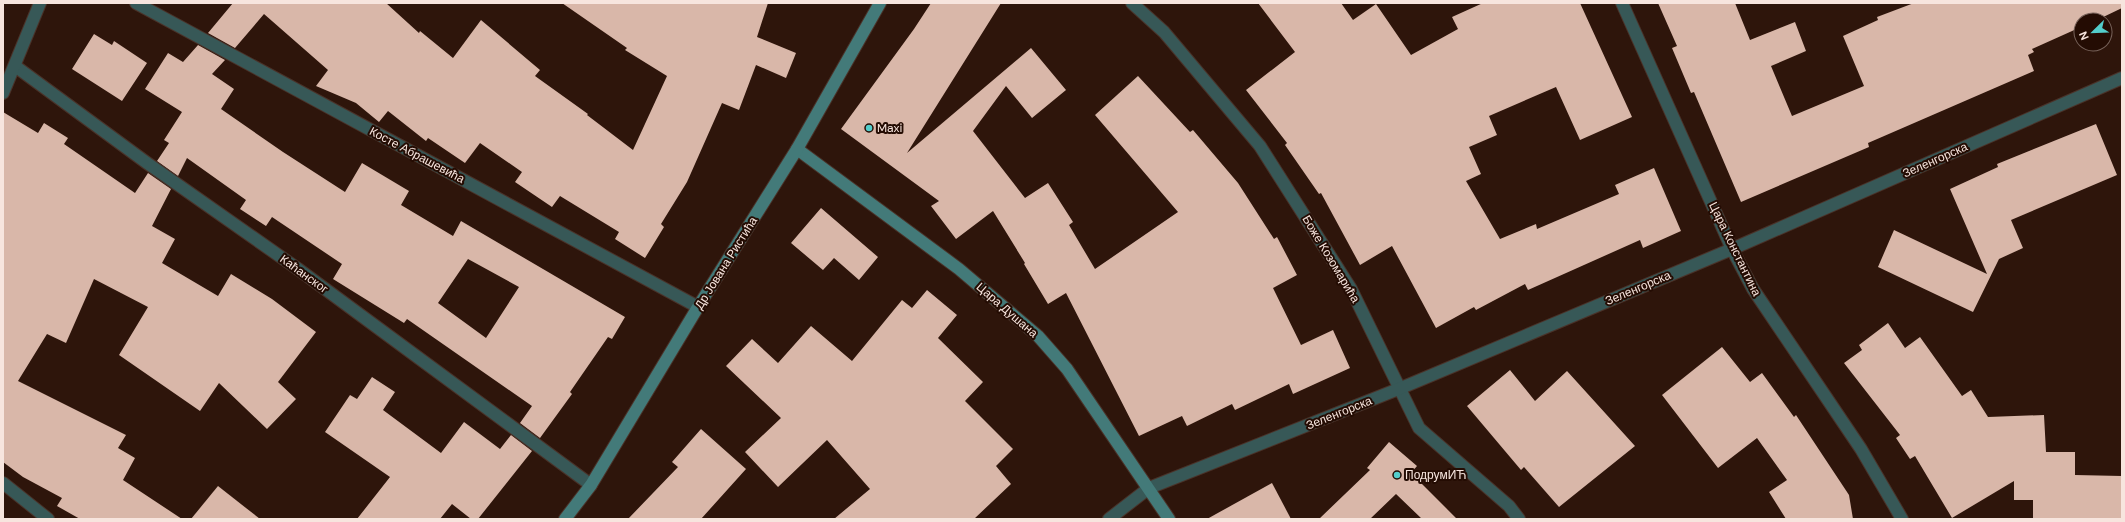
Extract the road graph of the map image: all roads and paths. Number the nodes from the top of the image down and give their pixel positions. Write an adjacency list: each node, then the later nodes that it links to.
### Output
1 (40, 3): 6 (street)
2 (136, 3): 11 (street, Косте Абрашевића)
3 (880, 3): 9 (street, Др Јована Ристића)
4 (1132, 3): 12 (street, Боже Козомарића)
5 (1622, 3): 10 (street, Цара Константина)
6 (15, 66): 8 (street); 14 (street, Каћанског)
7 (2122, 78): 10 (street, Зеленгорска)
8 (3, 93)
9 (797, 149): 11 (street, Др Јована Ристића); 15 (street, Цара Душана)
10 (1732, 249): 12 (street, Зеленгорска); 21 (street, Цара Константина)
11 (698, 307): 14 (street, Др Јована Ристића)
12 (1401, 388): 15 (street, Зеленгорска); 20 (street, Боже Козомарића)
13 (3, 483): 16 (street)
14 (591, 485): 17 (street, Др Јована Ристића)
15 (1149, 488): 18 (street, Зеленгорска); 19 (street, Цара Душана)
16 (48, 519)
17 (565, 519)
18 (1110, 519)
19 (1169, 519)
20 (1519, 519)
21 (1902, 519)

